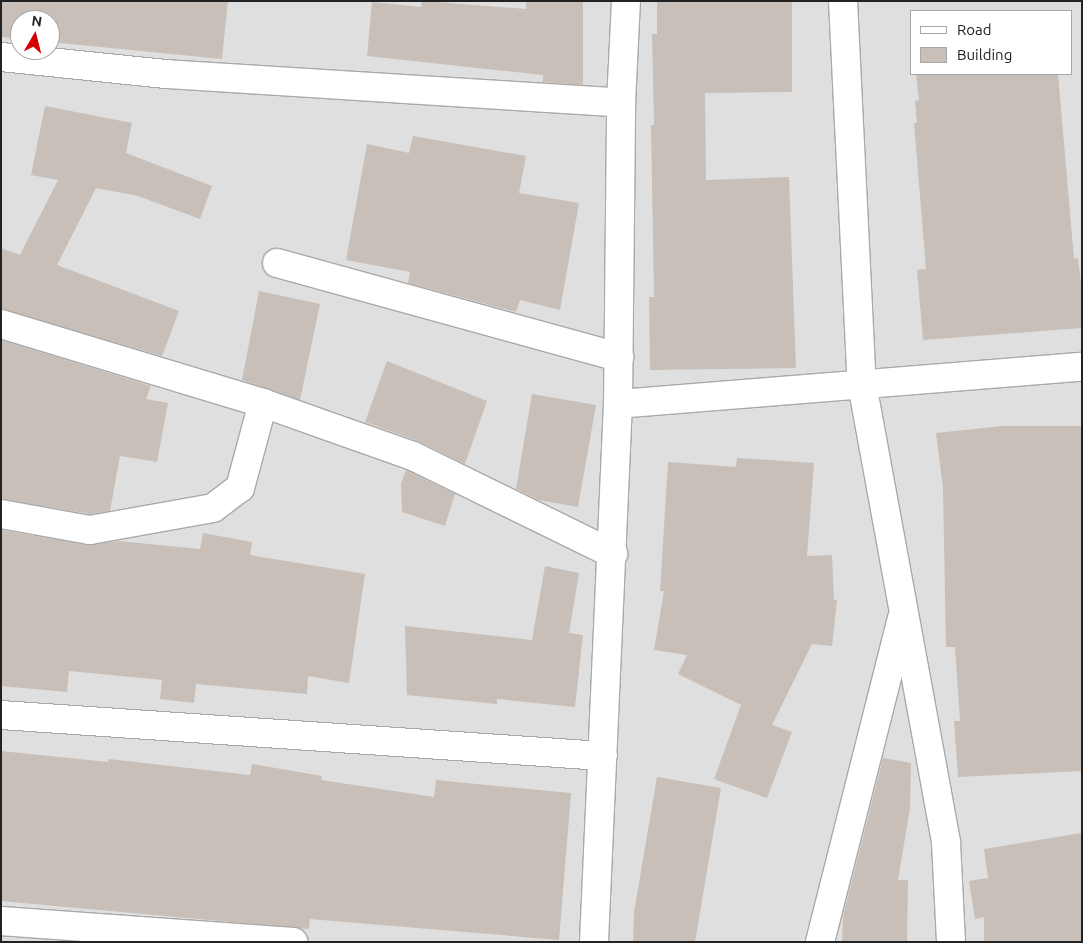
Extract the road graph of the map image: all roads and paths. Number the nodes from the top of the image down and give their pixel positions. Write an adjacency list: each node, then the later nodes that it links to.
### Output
1 (626, 1): 4 (street)
2 (843, 1): 9 (street)
3 (1, 57): 4 (street)
4 (621, 103): 7 (street)
5 (277, 263): 7 (street)
6 (1, 324): 10 (street)
7 (619, 357): 11 (street)
8 (1082, 367): 9 (street)
9 (862, 384): 11 (street); 14 (street)
10 (263, 403): 12 (street); 13 (street)
11 (618, 404): 13 (street)
12 (1, 514)
13 (613, 554): 16 (street)
14 (904, 610): 20 (street); 21 (street)
15 (1, 715): 16 (street)
16 (603, 756): 19 (street)
17 (1, 921): 18 (street)
18 (293, 942)
19 (594, 942)
20 (820, 942)
21 (951, 942)

